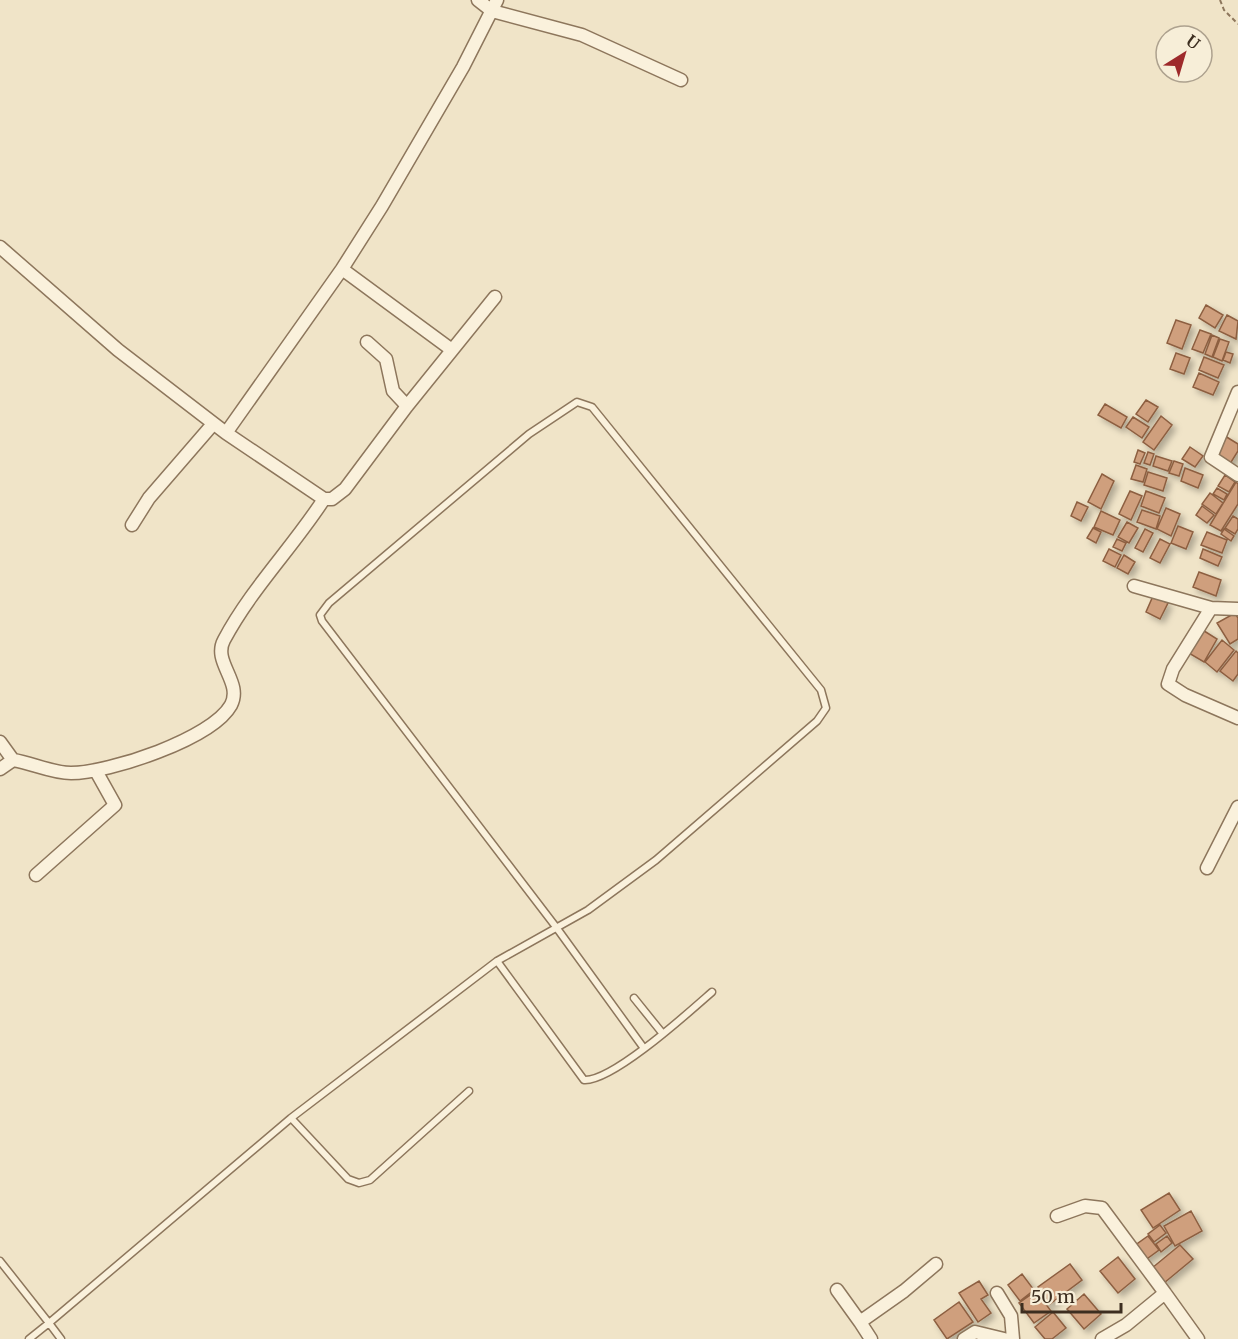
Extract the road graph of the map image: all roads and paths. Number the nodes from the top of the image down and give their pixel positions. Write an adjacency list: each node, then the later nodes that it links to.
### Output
1 (478, 0): 3 (street)
2 (1220, 0): 4 (path)
3 (495, 5): 5 (street); 7 (street)
4 (1238, 24)
5 (681, 80)
6 (0, 247): 13 (street)
7 (342, 269): 10 (street); 14 (street)
8 (495, 297): 10 (street)
9 (367, 342): 12 (street)
10 (452, 350): 12 (street)
11 (1238, 392): 15 (street)
12 (407, 406): 16 (street)
13 (213, 424): 14 (street); 17 (street)
14 (226, 433): 16 (street)
15 (1238, 474)
16 (324, 499): 25 (street)
17 (132, 525)
18 (1134, 586): 19 (street)
19 (1210, 608): 20 (street); 21 (street)
20 (1238, 609)
21 (1238, 718)
22 (0, 742): 23 (street)
23 (13, 760): 24 (street); 25 (street)
24 (0, 769)
25 (96, 771): 28 (street)
26 (1238, 807): 27 (street)
27 (1206, 868)
28 (36, 875)
29 (556, 927): 29 (lane); 30 (lane); 34 (lane)
30 (497, 961): 34 (lane); 36 (lane)
31 (711, 993): 33 (lane)
32 (634, 998): 33 (lane)
33 (663, 1034): 34 (lane)
34 (643, 1047)
35 (469, 1090): 36 (lane)
36 (291, 1118): 44 (lane)
37 (1057, 1216): 42 (street)
38 (0, 1261): 44 (lane)
39 (936, 1264): 43 (street)
40 (837, 1290): 43 (street)
41 (997, 1293): 50 (street)
42 (1165, 1293): 51 (street); 52 (street)
43 (860, 1322): 47 (street)
44 (49, 1323): 45 (lane); 46 (lane)
45 (29, 1339)
46 (61, 1339)
47 (871, 1339)
48 (964, 1339): 49 (street)
49 (1004, 1339)
50 (1012, 1339)
51 (1102, 1339)
52 (1198, 1339)

